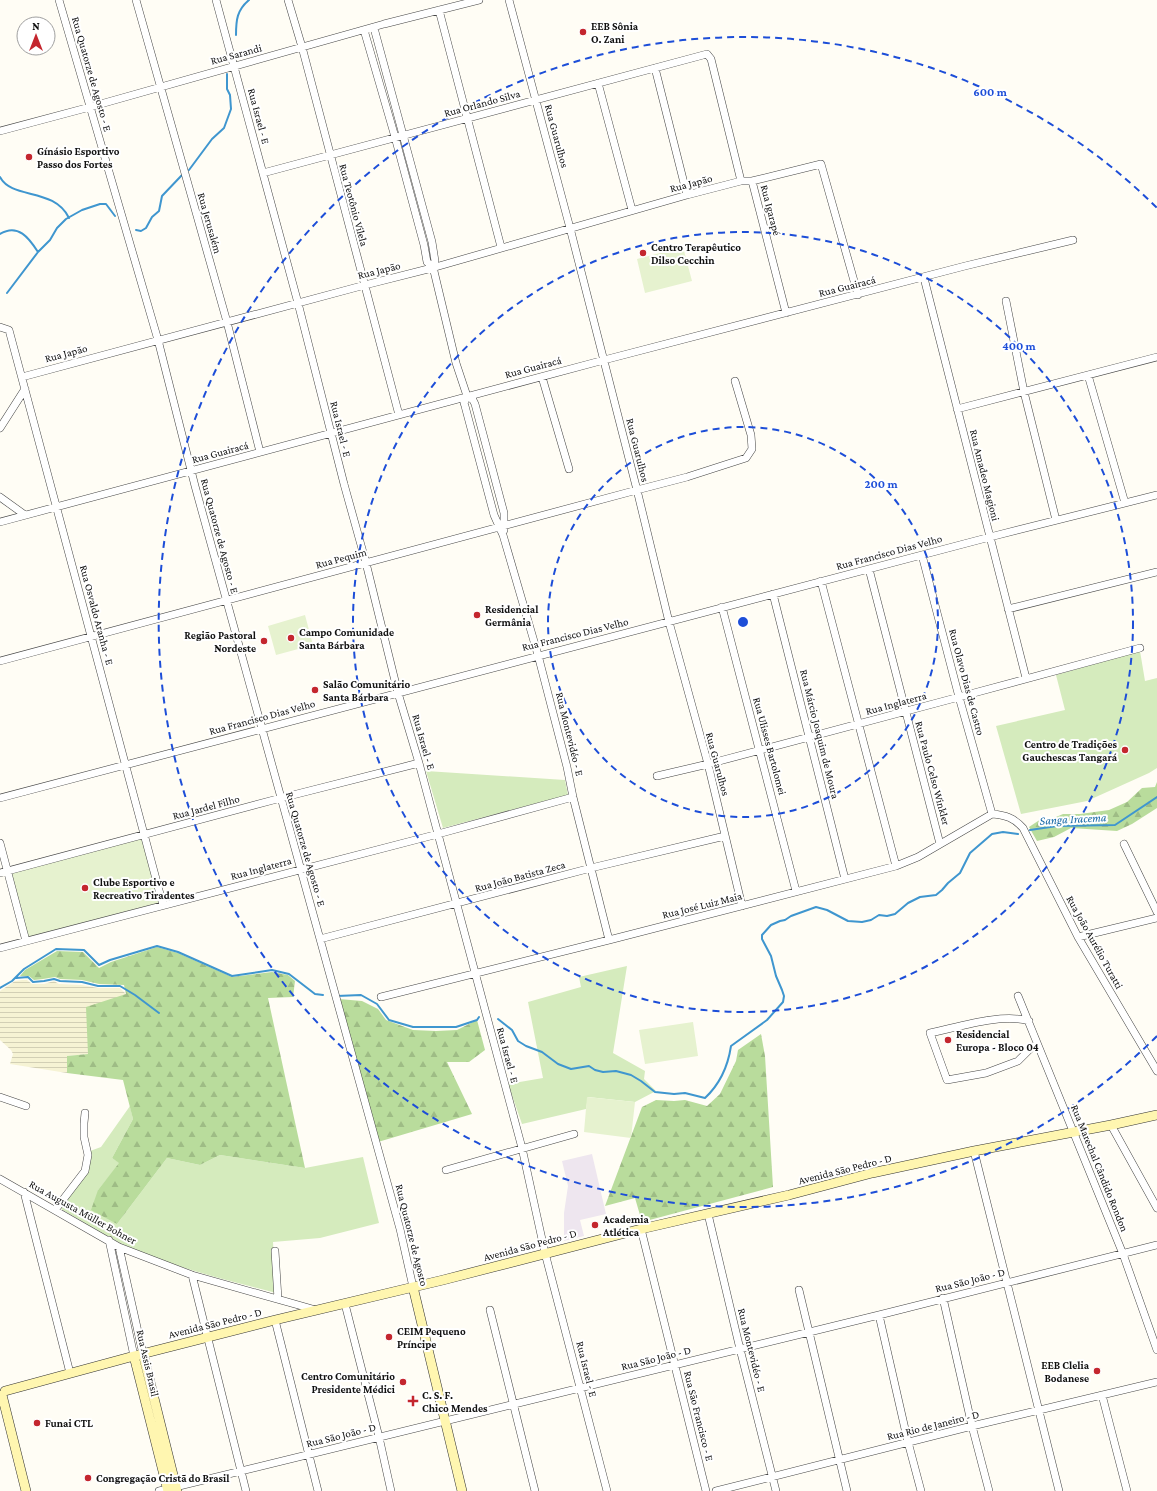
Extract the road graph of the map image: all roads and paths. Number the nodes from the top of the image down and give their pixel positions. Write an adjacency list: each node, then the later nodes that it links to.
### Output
1 (59, 0): 16 (street, Rua Quatorze de Agosto - E)
2 (136, 0): 14 (street, Rua Jerusalém)
3 (216, 0): 11 (street, Rua Israel - E)
4 (288, 0): 10 (street, Rua Teotônio Vilela)
5 (478, 0): 7 (street, Rua Sarandi)
6 (509, 0): 15 (street, Rua Guarulhos)
7 (439, 10): 8 (street, Rua Sarandi); 17 (street)
8 (374, 28): 9 (street, Rua Sarandi); 19 (street, Rua Montevidéo - E)
9 (364, 30): 10 (street, Rua Sarandi); 19 (street, Rua Montevidéo - E)
10 (302, 47): 11 (street, Rua Sarandi); 20 (street, Rua Teotônio Vilela)
11 (234, 66): 14 (street, Rua Sarandi); 21 (street, Rua Israel - E)
12 (655, 68): 13 (street, Rua Orlando Silva); 22 (street, Rua Orlando Silva); 24 (street)
13 (598, 83): 15 (street, Rua Orlando Silva); 25 (street)
14 (160, 86): 16 (street, Rua Sarandi); 36 (street, Rua Jerusalém)
15 (536, 100): 17 (street, Rua Orlando Silva); 26 (street, Rua Guarulhos)
16 (90, 107): 18 (street, Rua Sarandi); 38 (street, Rua Quatorze de Agosto - E)
17 (468, 118): 19 (street, Rua Orlando Silva); 28 (street)
18 (0, 131)
19 (399, 136): 20 (street, Rua Orlando Silva); 29 (street, Rua Montevidéo - E)
20 (329, 155): 21 (street, Rua Orlando Silva); 31 (street, Rua Teotônio Vilela)
21 (263, 173): 34 (street, Rua Israel - E)
22 (741, 181): 23 (street, Rua Igarapé); 24 (street, Rua Japão)
23 (752, 181): 32 (street); 35 (street, Rua Igarapé)
24 (687, 195): 25 (street, Rua Japão)
25 (632, 210): 26 (street, Rua Japão)
26 (570, 228): 28 (street, Rua Japão); 40 (street, Rua Guarulhos)
27 (1073, 240): 30 (street, Rua Guairacá)
28 (502, 247): 29 (street, Rua Japão)
29 (433, 268): 31 (street, Rua Japão); 47 (street, Rua Montevidéo - E)
30 (924, 278): 32 (street, Rua Guairacá); 48 (street, Rua Amadeo Magioni)
31 (365, 285): 34 (street, Rua Japão); 49 (street, Rua Teotônio Vilela)
32 (858, 295): 35 (street, Rua Guairacá)
33 (1006, 301): 46 (street)
34 (298, 303): 36 (street, Rua Japão); 51 (street, Rua Israel - E)
35 (786, 313): 40 (street, Rua Guairacá)
36 (226, 322): 38 (street, Rua Japão); 52 (street, Rua Jerusalém)
37 (0, 327): 43 (street, Rua Osvaldo Aranha - E)
38 (158, 340): 43 (street, Rua Japão); 54 (street, Rua Quatorze de Agosto - E)
39 (1157, 357): 41 (street)
40 (604, 360): 42 (street, Rua Guairacá); 55 (street, Rua Guarulhos)
41 (1088, 375): 46 (street); 58 (street)
42 (542, 376): 47 (street, Rua Guairacá); 53 (street)
43 (22, 377): 45 (street, Rua Osvaldo Aranha - E)
44 (735, 381): 55 (street, Rua Pequim)
45 (25, 389): 50 (street); 59 (street, Rua Osvaldo Aranha - E)
46 (1024, 392): 48 (street); 61 (street)
47 (467, 396): 49 (street, Rua Guairacá); 63 (street, Rua Montevidéo - E); 63 (street, Rua Montevidéo - E)
48 (957, 409): 64 (street, Rua Amadeo Magioni)
49 (399, 415): 51 (street, Rua Guairacá)
50 (0, 428)
51 (331, 433): 52 (street, Rua Guairacá); 66 (street, Rua Israel - E)
52 (260, 452): 54 (street, Rua Guairacá)
53 (569, 469)
54 (191, 471): 59 (street, Rua Guairacá); 71 (street, Rua Quatorze de Agosto - E)
55 (637, 490): 63 (street, Rua Pequim); 74 (street, Rua Guarulhos)
56 (1157, 495): 58 (street, Rua Francisco Dias Velho)
57 (0, 497): 60 (street)
58 (1125, 503): 61 (street, Rua Francisco Dias Velho)
59 (57, 507): 60 (street, Rua Guairacá); 75 (street, Rua Osvaldo Aranha - E)
60 (25, 515): 62 (street, Rua Guairacá)
61 (1056, 520): 64 (street, Rua Francisco Dias Velho)
62 (0, 522)
63 (502, 527): 66 (street, Rua Pequim); 77 (street, Rua Montevidéo - E)
64 (990, 537): 65 (street, Rua Francisco Dias Velho); 73 (street, Rua Amadeo Magioni)
65 (922, 554): 67 (street, Rua Francisco Dias Velho); 81 (street, Rua Olavo Dias de Castro)
66 (366, 563): 71 (street, Rua Pequim); 80 (street, Rua Israel - E)
67 (869, 569): 69 (street, Rua Francisco Dias Velho); 82 (street, Rua Paulo Celso Winkler)
68 (1157, 572): 73 (street)
69 (821, 581): 70 (street, Rua Francisco Dias Velho); 83 (street)
70 (773, 594): 72 (street, Rua Francisco Dias Velho); 85 (street, Rua Márcio Joaquim de Moura)
71 (226, 600): 75 (street, Rua Pequim); 84 (street, Rua Quatorze de Agosto - E)
72 (722, 607): 74 (street, Rua Francisco Dias Velho); 86 (street, Rua Ulisses Bartolomei)
73 (1008, 609): 79 (street, Rua Amadeo Magioni)
74 (669, 622): 77 (street, Rua Francisco Dias Velho); 88 (street, Rua Guarulhos)
75 (91, 637): 78 (street, Rua Pequim); 89 (street, Rua Osvaldo Aranha - E)
76 (1140, 648): 79 (street, Rua Inglaterra)
77 (538, 655): 80 (street, Rua Francisco Dias Velho); 91 (street, Rua Montevidéo - E)
78 (0, 661)
79 (1026, 678): 81 (street, Rua Inglaterra)
80 (398, 693): 84 (street, Rua Francisco Dias Velho); 87 (street, Rua Israel - E)
81 (959, 698): 82 (street, Rua Inglaterra); 94 (street, Rua Olavo Dias de Castro)
82 (906, 711): 83 (street, Rua Inglaterra); 99 (street, Rua Paulo Celso Winkler)
83 (858, 724): 85 (street, Rua Inglaterra); 101 (street)
84 (262, 728): 89 (street, Rua Francisco Dias Velho); 93 (street, Rua Quatorze de Agosto - E)
85 (809, 737): 86 (street, Rua Inglaterra); 105 (street, Rua Márcio Joaquim de Moura)
86 (759, 750): 88 (street, Rua Inglaterra); 106 (street, Rua Ulisses Bartolomei)
87 (419, 763): 93 (street, Rua Jardel Filho); 95 (street, Rua Israel - E)
88 (708, 764): 90 (street, Rua Inglaterra); 97 (street, Rua Guarulhos)
89 (125, 765): 92 (street, Rua Francisco Dias Velho); 96 (street, Rua Osvaldo Aranha - E)
90 (657, 776)
91 (573, 797): 95 (street, Rua Inglaterra); 102 (street, Rua Montevidéo - E)
92 (0, 798)
93 (281, 798): 96 (street, Rua Jardel Filho); 103 (street, Rua Quatorze de Agosto - E)
94 (992, 814): 99 (street, Rua José Luiz Maia); 112 (street, Rua João Aurélio Turatti)
95 (438, 834): 103 (street, Rua Inglaterra); 107 (street, Rua Israel - E)
96 (144, 835): 104 (street, Rua Jardel Filho); 108 (street, Rua Osvaldo Aranha - E)
97 (725, 836): 102 (street, Rua João Batista Zeca); 109 (street, Rua Guarulhos)
98 (0, 843): 104 (street)
99 (940, 844): 101 (street, Rua José Luiz Maia)
100 (1124, 844): 110 (street)
101 (896, 866): 105 (street, Rua José Luiz Maia)
102 (591, 868): 107 (street, Rua João Batista Zeca); 114 (street, Rua Montevidéo - E)
103 (301, 869): 108 (street, Rua Inglaterra); 113 (street, Rua Quatorze de Agosto - E)
104 (4, 872): 115 (street)
105 (845, 879): 106 (street, Rua José Luiz Maia)
106 (796, 891): 109 (street, Rua José Luiz Maia)
107 (456, 904): 113 (street, Rua João Batista Zeca); 117 (street, Rua Israel - E)
108 (163, 905): 115 (street, Rua Inglaterra)
109 (742, 906): 114 (street, Rua José Luiz Maia)
110 (1157, 912)
111 (1157, 918): 112 (street)
112 (1078, 937): 123 (street, Rua João Aurélio Turatti)
113 (320, 939): 118 (street, Rua Quatorze de Agosto - E)
114 (609, 940): 117 (street, Rua José Luiz Maia)
115 (26, 941): 116 (street, Rua Inglaterra)
116 (0, 948)
117 (475, 974): 120 (street, Rua José Luiz Maia); 131 (street, Rua Israel - E)
118 (333, 986): 148 (street, Rua Quatorze de Agosto)
119 (1018, 996): 121 (street, Rua Marechal Cândido Rondon)
120 (381, 997)
121 (1029, 1021): 122 (street, Rua Marechal Cândido Rondon); 122 (street)
122 (1037, 1044): 129 (street, Rua Marechal Cândido Rondon)
123 (1157, 1071)
124 (0, 1097): 125 (street)
125 (26, 1106)
126 (85, 1113): 137 (street)
127 (1157, 1115): 128 (street, Avenida São Pedro - D)
128 (1111, 1125): 129 (street, Avenida São Pedro - D); 136 (street)
129 (1074, 1131): 132 (street, Avenida São Pedro - D); 145 (street, Rua Marechal Cândido Rondon)
130 (574, 1134): 131 (street)
131 (522, 1148): 133 (street); 144 (street, Rua Israel - E)
132 (974, 1151): 138 (street, Avenida São Pedro - D); 147 (street)
133 (446, 1170)
134 (0, 1179): 135 (street, Rua Augusta Müller Bohner)
135 (24, 1192): 137 (street, Rua Augusta Müller Bohner); 163 (street)
136 (1157, 1208)
137 (55, 1210): 140 (street, Rua Augusta Müller Bohner)
138 (708, 1214): 139 (street, Avenida São Pedro - D); 159 (street, Rua Montevidéo - E)
139 (641, 1229): 144 (street, Avenida São Pedro - D); 162 (street, Rua São Francisco - E)
140 (108, 1240): 142 (street, Rua Augusta Müller Bohner); 161 (street, Rua Assis Brasil)
141 (1157, 1245): 145 (street, Rua São João - D)
142 (119, 1247): 146 (street, Rua Augusta Müller Bohner); 161 (street, Rua Assis Brasil)
143 (276, 1251): 151 (street)
144 (545, 1253): 148 (street, Avenida São Pedro - D); 165 (street, Rua Israel - E)
145 (1123, 1254): 147 (street, Rua São João - D); 160 (street, Rua Marechal Cândido Rondon)
146 (192, 1275): 151 (street, Rua Augusta Müller Bohner); 158 (street)
147 (1008, 1282): 150 (street, Rua São João - D); 169 (street)
148 (413, 1287): 152 (street, Avenida São Pedro - D); 170 (street, Rua Quatorze de Agosto)
149 (799, 1290): 157 (street)
150 (943, 1298): 155 (street, Rua São João - D); 171 (street)
151 (278, 1299): 153 (street, Rua Augusta Müller Bohner)
152 (345, 1304): 153 (street, Avenida São Pedro - D); 172 (street)
153 (316, 1310): 156 (street, Avenida São Pedro - D)
154 (490, 1310): 168 (street)
155 (879, 1315): 157 (street, Rua São João - D); 173 (street)
156 (275, 1320): 158 (street, Avenida São Pedro - D); 174 (street)
157 (810, 1332): 159 (street, Rua São João - D); 175 (street)
158 (207, 1337): 161 (street, Avenida São Pedro - D); 176 (street)
159 (740, 1349): 162 (street, Rua São João - D); 177 (street, Rua Montevidéo - E)
160 (1157, 1350)
161 (138, 1355): 163 (street, Avenida São Pedro - D); 178 (street, Rua Assis Brasil)
162 (675, 1364): 165 (street, Rua São João - D); 186 (street, Rua São Francisco - E)
163 (70, 1373): 166 (street, Avenida São Pedro - D)
164 (1157, 1382): 167 (street, Rua Rio de Janeiro - D)
165 (580, 1388): 168 (street, Rua São João - D); 185 (street, Rua Israel - E)
166 (2, 1392): 179 (street)
167 (1102, 1395): 169 (street, Rua Rio de Janeiro - D); 193 (street)
168 (514, 1404): 170 (street, Rua São João - D); 184 (street)
169 (1040, 1411): 171 (street, Rua Rio de Janeiro - D); 192 (street)
170 (445, 1421): 172 (street, Rua São João - D); 183 (street, Rua Quatorze de Agosto)
171 (972, 1426): 173 (street, Rua Rio de Janeiro - D); 191 (street)
172 (379, 1437): 174 (street, Rua São João - D); 182 (street)
173 (908, 1442): 175 (street, Rua Rio de Janeiro - D); 190 (street)
174 (309, 1454): 176 (street, Rua São João - D); 181 (street)
175 (838, 1461): 177 (street, Rua Rio de Janeiro - D); 189 (street)
176 (241, 1471): 178 (street, Rua São João - D); 180 (street)
177 (773, 1477): 187 (street, Rua Rio de Janeiro - D); 188 (street, Rua Montevidéo - E)
178 (170, 1490)
179 (26, 1491)
180 (246, 1491)
181 (318, 1491)
182 (391, 1491)
183 (462, 1491)
184 (535, 1491)
185 (606, 1491)
186 (706, 1491)
187 (716, 1491)
188 (776, 1491)
189 (846, 1491)
190 (921, 1491)
191 (989, 1491)
192 (1059, 1491)
193 (1127, 1491)

